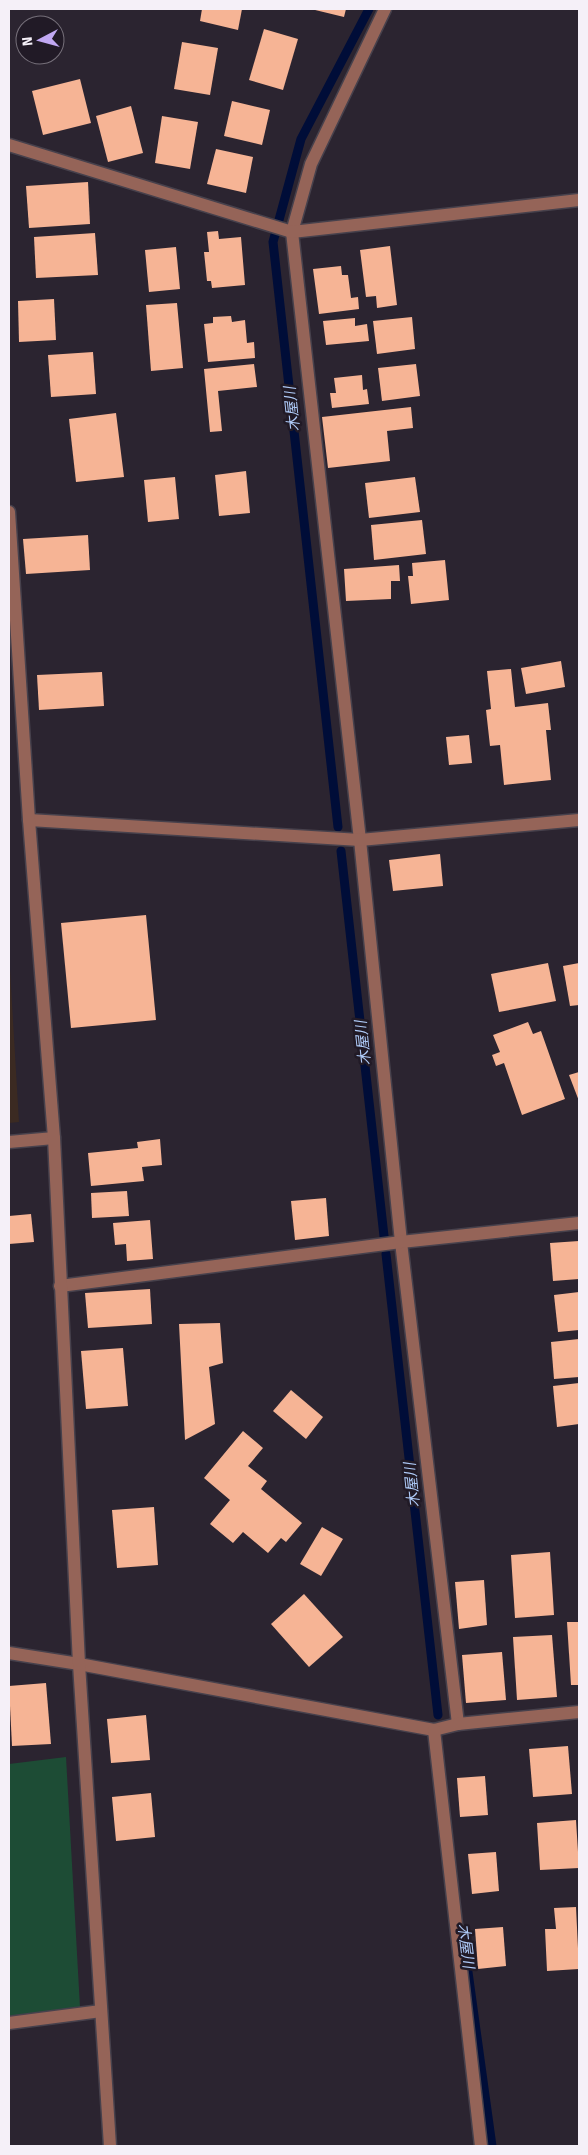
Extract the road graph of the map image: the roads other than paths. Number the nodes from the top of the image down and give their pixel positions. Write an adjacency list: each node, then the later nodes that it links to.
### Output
1 (385, 9): 4 (street)
2 (9, 145): 4 (street)
3 (579, 200): 4 (street)
4 (289, 231): 8 (street)
5 (9, 512): 6 (street)
6 (29, 820): 8 (street); 9 (street)
7 (579, 820): 8 (street)
8 (360, 840): 12 (street)
9 (54, 1138): 10 (street); 13 (street)
10 (9, 1142)
11 (579, 1223): 12 (street)
12 (401, 1242): 13 (street); 17 (street)
13 (60, 1286): 15 (street)
14 (9, 1653): 15 (street)
15 (78, 1664): 18 (street); 19 (street)
16 (579, 1712): 17 (street)
17 (458, 1724): 18 (street)
18 (434, 1730): 22 (street)
19 (101, 2011): 20 (street); 21 (street)
20 (9, 2023)
21 (110, 2146)
22 (480, 2146)

